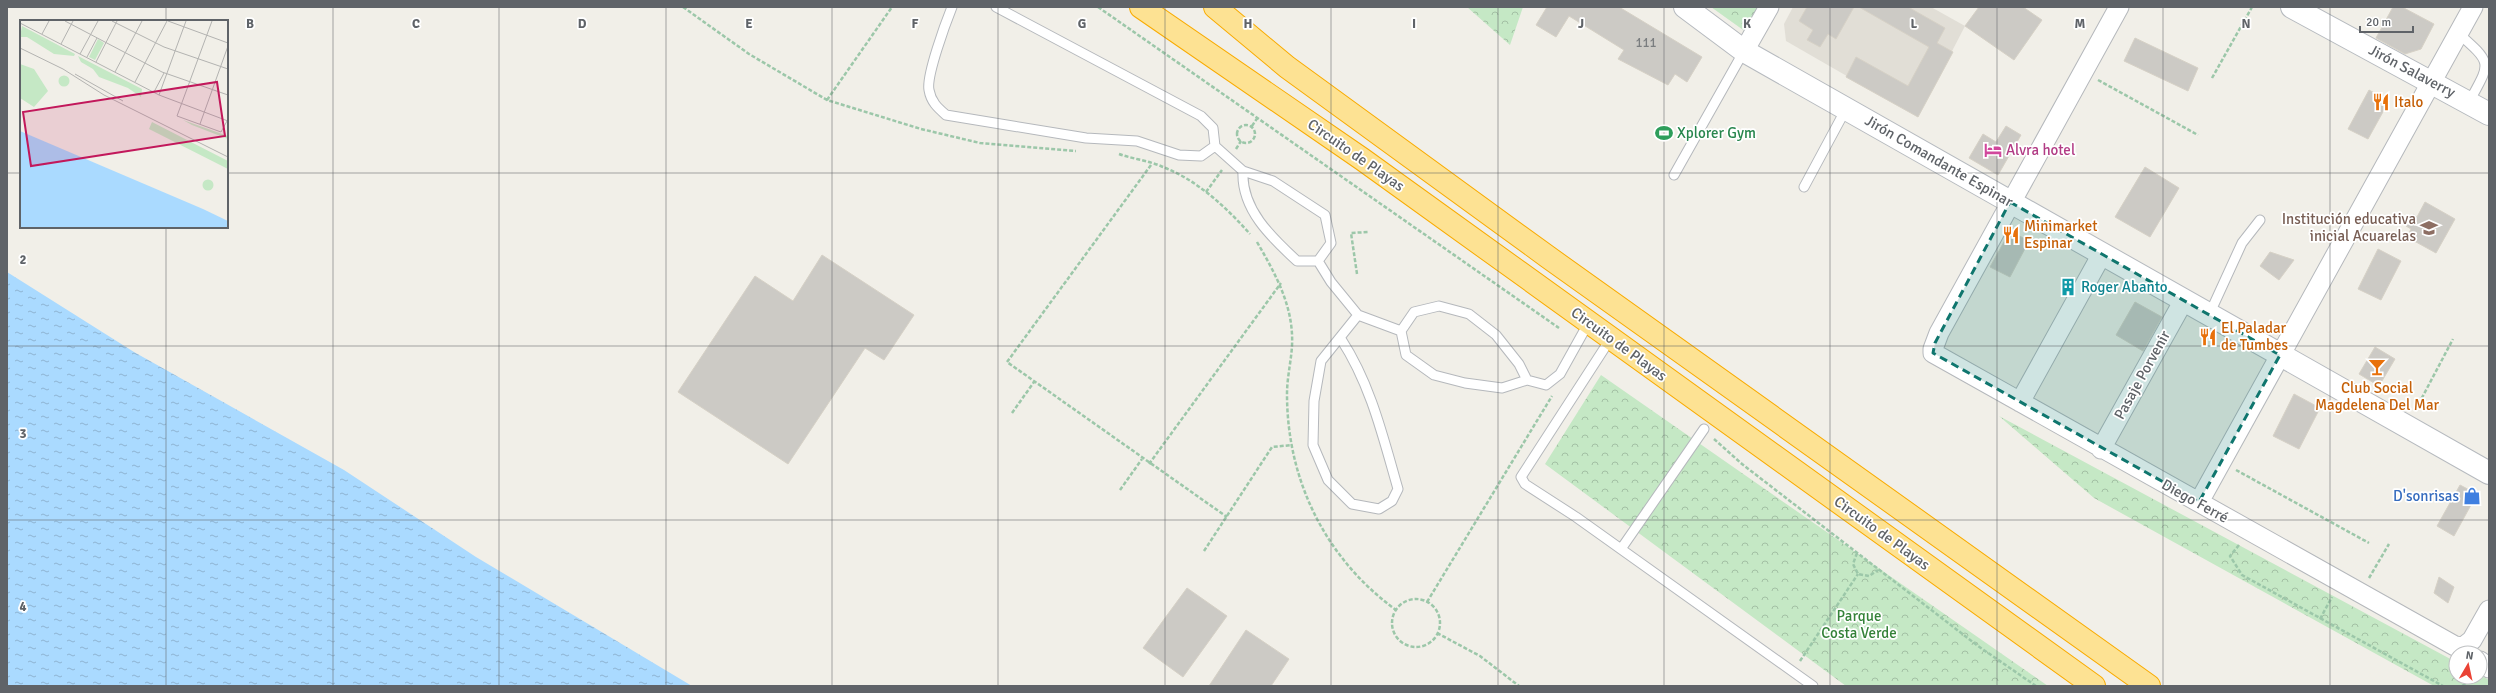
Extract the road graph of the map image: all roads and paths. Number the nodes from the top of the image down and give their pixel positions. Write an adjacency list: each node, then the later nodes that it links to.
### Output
1 (683, 7): 19 (path)
2 (892, 7): 19 (path)
3 (952, 7): 26 (lane)
4 (996, 7): 26 (lane)
5 (1141, 7): 45 (highway, Circuito de Playas)
6 (1216, 7): 88 (highway, Circuito de Playas)
7 (1769, 7): 14 (street)
8 (2119, 7): 15 (street)
9 (2252, 7): 17 (path)
10 (2292, 7): 18 (main road, Jirón Salaverry)
11 (2473, 7): 13 (street)
12 (1687, 8): 14 (main road, Jirón Comandante Espinar)
13 (2458, 33): 16 (lane); 18 (street)
14 (1744, 51): 21 (main road, Jirón Comandante Espinar); 31 (lane)
15 (2083, 72): 25 (path); 33 (street)
16 (2487, 76): 20 (lane)
17 (2212, 78)
18 (2432, 82): 20 (main road, Jirón Salaverry); 50 (street)
19 (827, 100): 27 (path)
20 (2469, 102): 22 (main road, Jirón Salaverry)
21 (1846, 108): 32 (lane); 33 (main road, Jirón Comandante Espinar)
22 (2489, 114)
23 (1258, 117): 24 (path)
24 (1252, 126): 24 (path)
25 (2198, 135)
26 (1214, 146): 30 (lane)
27 (1077, 151)
28 (1115, 153): 29 (path)
29 (1151, 164): 36 (path); 52 (path)
30 (1242, 171): 39 (lane); 39 (lane)
31 (1674, 175)
32 (1804, 187)
33 (2010, 202): 38 (main road, Jirón Comandante Espinar); 54 (street, Diego Ferré)
34 (2260, 220): 44 (lane)
35 (1368, 232): 40 (path)
36 (1251, 234)
37 (1256, 240): 41 (path)
38 (2102, 254): 42 (main road, Jirón Comandante Espinar); 54 (street)
39 (1318, 260): 43 (lane)
40 (1356, 274)
41 (1281, 283): 58 (path); 62 (path)
42 (2184, 300): 44 (main road, Jirón Comandante Espinar); 59 (street, Pasaje Porvenir)
43 (1358, 315): 46 (lane); 48 (lane)
44 (2209, 315): 50 (main road, Jirón Comandante Espinar)
45 (1589, 322): 47 (highway, Circuito de Playas); 51 (lane)
46 (1401, 331): 51 (lane); 51 (lane)
47 (1611, 338): 70 (lane); 87 (highway, Circuito de Playas)
48 (1341, 339): 48 (lane)
49 (2453, 339): 56 (path)
50 (2280, 355): 56 (main road, Jirón Comandante Espinar); 61 (street)
51 (1527, 380)
52 (1034, 382): 55 (path); 60 (path)
53 (1555, 392): 77 (path)
54 (2020, 402): 59 (street, Diego Ferré)
55 (1012, 413)
56 (2406, 427): 63 (main road, Jirón Comandante Espinar)
57 (1704, 429): 70 (lane)
58 (1292, 445): 66 (path); 78 (path)
59 (2101, 449): 65 (street, Diego Ferré)
60 (1142, 460): 62 (path); 64 (path)
61 (2221, 462): 65 (street); 68 (path)
62 (1149, 464): 66 (path)
63 (2489, 473)
64 (1120, 490)
65 (2199, 502): 67 (street, Diego Ferré)
66 (1227, 517): 71 (path)
67 (2249, 531): 75 (street, Diego Ferré); 80 (path)
68 (2369, 543)
69 (2389, 544): 76 (path)
70 (1621, 549): 84 (lane)
71 (1204, 551)
72 (1857, 553): 74 (path)
73 (1878, 570): 74 (path)
74 (1858, 574): 84 (path)
75 (2341, 582): 76 (street, Diego Ferré); 80 (path)
76 (2361, 593): 82 (street, Diego Ferré)
77 (1427, 602): 78 (path); 81 (path)
78 (1396, 610): 81 (path)
79 (2489, 610): 83 (street)
80 (2320, 619): 89 (path)
81 (1437, 633): 85 (path)
82 (2453, 645)
83 (2469, 645)
84 (1792, 672): 86 (lane)
85 (1520, 686)
86 (1813, 686)
87 (2094, 686)
88 (2149, 686)
89 (2443, 686)

